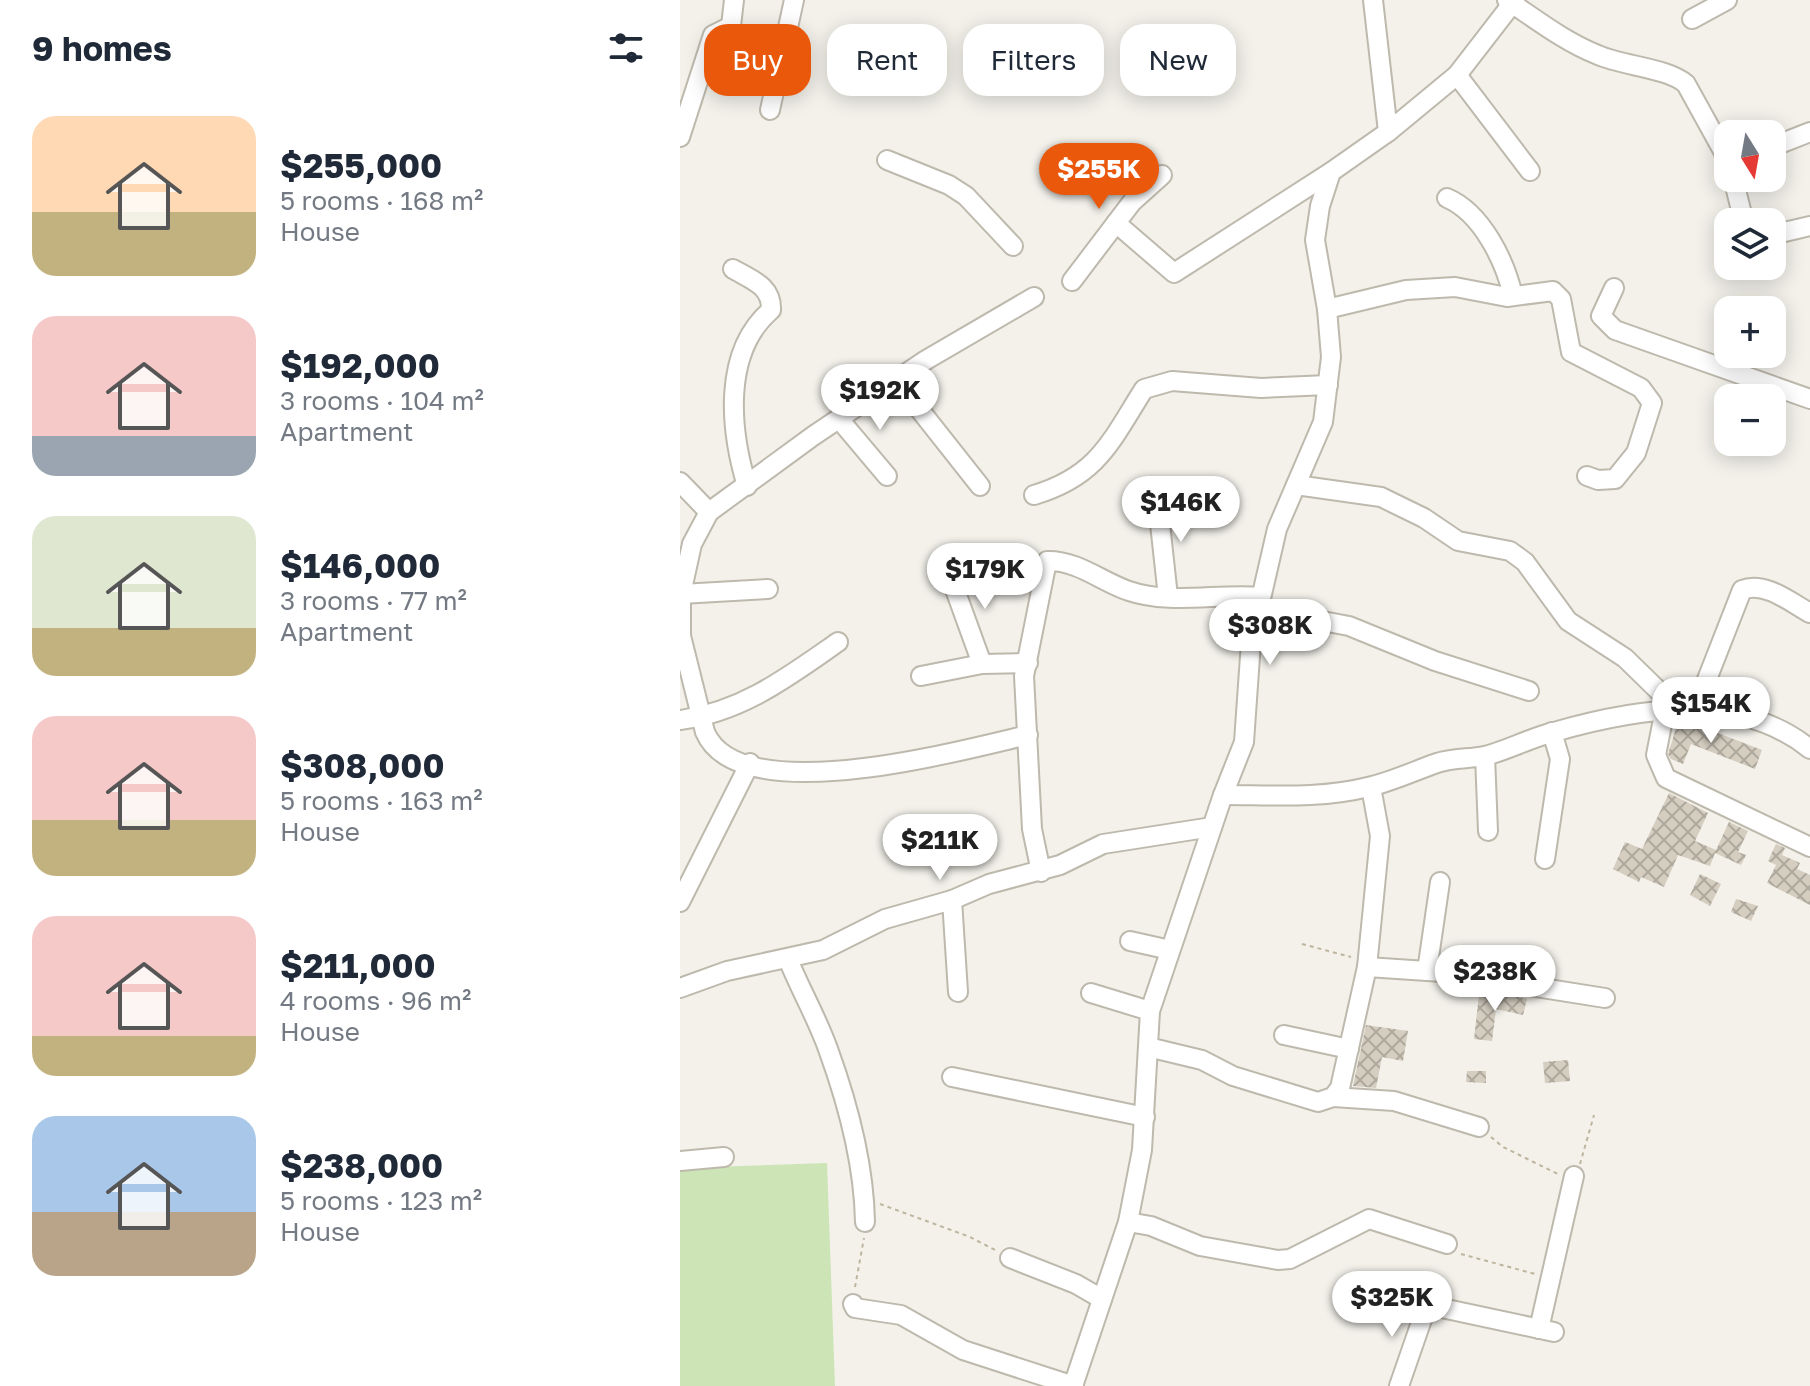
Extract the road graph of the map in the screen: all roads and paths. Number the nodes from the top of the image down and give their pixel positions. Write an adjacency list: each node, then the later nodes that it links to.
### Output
1 (734, 0): 12 (street)
2 (794, 0): 8 (street)
3 (1373, 0): 9 (street)
4 (1727, 0): 6 (street)
5 (1511, 1): 7 (street); 11 (street)
6 (1692, 19)
7 (1457, 75): 9 (street); 15 (street)
8 (770, 110)
9 (1388, 132): 16 (street)
10 (1810, 132): 13 (street)
11 (1714, 135)
12 (680, 137)
13 (1786, 141)
14 (887, 160): 22 (street)
15 (1530, 171)
16 (1331, 172): 19 (street); 28 (street)
17 (1162, 175): 19 (street)
18 (1447, 198): 26 (street)
19 (1116, 223): 24 (street)
20 (1810, 226): 21 (street)
21 (1786, 232)
22 (1013, 246)
23 (733, 269): 37 (street)
24 (1072, 281)
25 (1614, 288): 31 (street)
26 (1513, 296): 28 (street); 34 (street)
27 (1034, 297): 29 (street)
28 (1327, 309): 30 (street)
29 (897, 381): 32 (street); 38 (street)
30 (1328, 385): 36 (street); 39 (street)
31 (1810, 399)
32 (839, 419): 33 (street); 37 (street)
33 (887, 476)
34 (1587, 476)
35 (680, 482): 41 (street)
36 (1296, 485): 46 (street); 55 (street)
37 (747, 486): 41 (street)
38 (980, 486)
39 (1034, 495)
40 (1157, 496): 45 (street)
41 (709, 512): 44 (street)
42 (949, 573): 51 (street)
43 (768, 589): 44 (street)
44 (681, 594): 48 (street)
45 (1168, 597): 46 (street); 50 (street)
46 (1260, 603): 53 (street); 64 (street)
47 (1810, 613): 54 (street)
48 (680, 636): 56 (street)
49 (838, 642): 56 (street)
50 (1028, 663): 51 (street); 59 (street)
51 (982, 664): 52 (street)
52 (921, 676)
53 (1529, 691)
54 (1695, 710): 55 (street); 60 (street)
55 (1665, 711): 58 (street); 67 (street)
56 (701, 717): 57 (street); 62 (street)
57 (680, 720)
58 (1552, 732): 61 (street); 68 (street)
59 (1028, 735): 62 (street); 69 (street)
60 (1810, 749)
61 (1485, 756): 63 (street); 66 (street)
62 (750, 763): 72 (street)
63 (1371, 787): 64 (street); 77 (street)
64 (1223, 795): 65 (street)
65 (1212, 827): 69 (street); 75 (street)
66 (1488, 831)
67 (1810, 847)
68 (1545, 859)
69 (1041, 872): 71 (street)
70 (1440, 882): 78 (street)
71 (952, 900): 76 (street); 80 (street)
72 (680, 902)
73 (1130, 941): 75 (street)
74 (1302, 944): 77 (path)
75 (1170, 950): 83 (street)
76 (788, 959): 79 (street); 95 (street)
77 (1367, 964): 78 (street); 86 (street)
78 (1427, 971): 82 (street)
79 (680, 988)
80 (958, 992)
81 (1091, 993): 83 (street)
82 (1605, 998)
83 (1150, 1011): 85 (street)
84 (1284, 1035): 86 (street)
85 (1148, 1047): 88 (street); 90 (street)
86 (1349, 1049): 88 (street)
87 (952, 1077): 90 (street)
88 (1333, 1097): 91 (street)
89 (1594, 1115): 94 (path)
90 (1145, 1117): 97 (street)
91 (1479, 1127): 94 (path)
92 (724, 1157): 93 (street)
93 (680, 1161)
94 (1573, 1180): 100 (street)
95 (864, 1198): 96 (street); 99 (path)
96 (865, 1222): 102 (path)
97 (1128, 1222): 98 (street); 101 (street)
98 (1447, 1244): 100 (path)
99 (1010, 1258): 101 (street)
100 (1551, 1278): 104 (street)
101 (1102, 1299): 103 (street)
102 (853, 1304): 103 (street)
103 (1073, 1386)
104 (1399, 1386)

